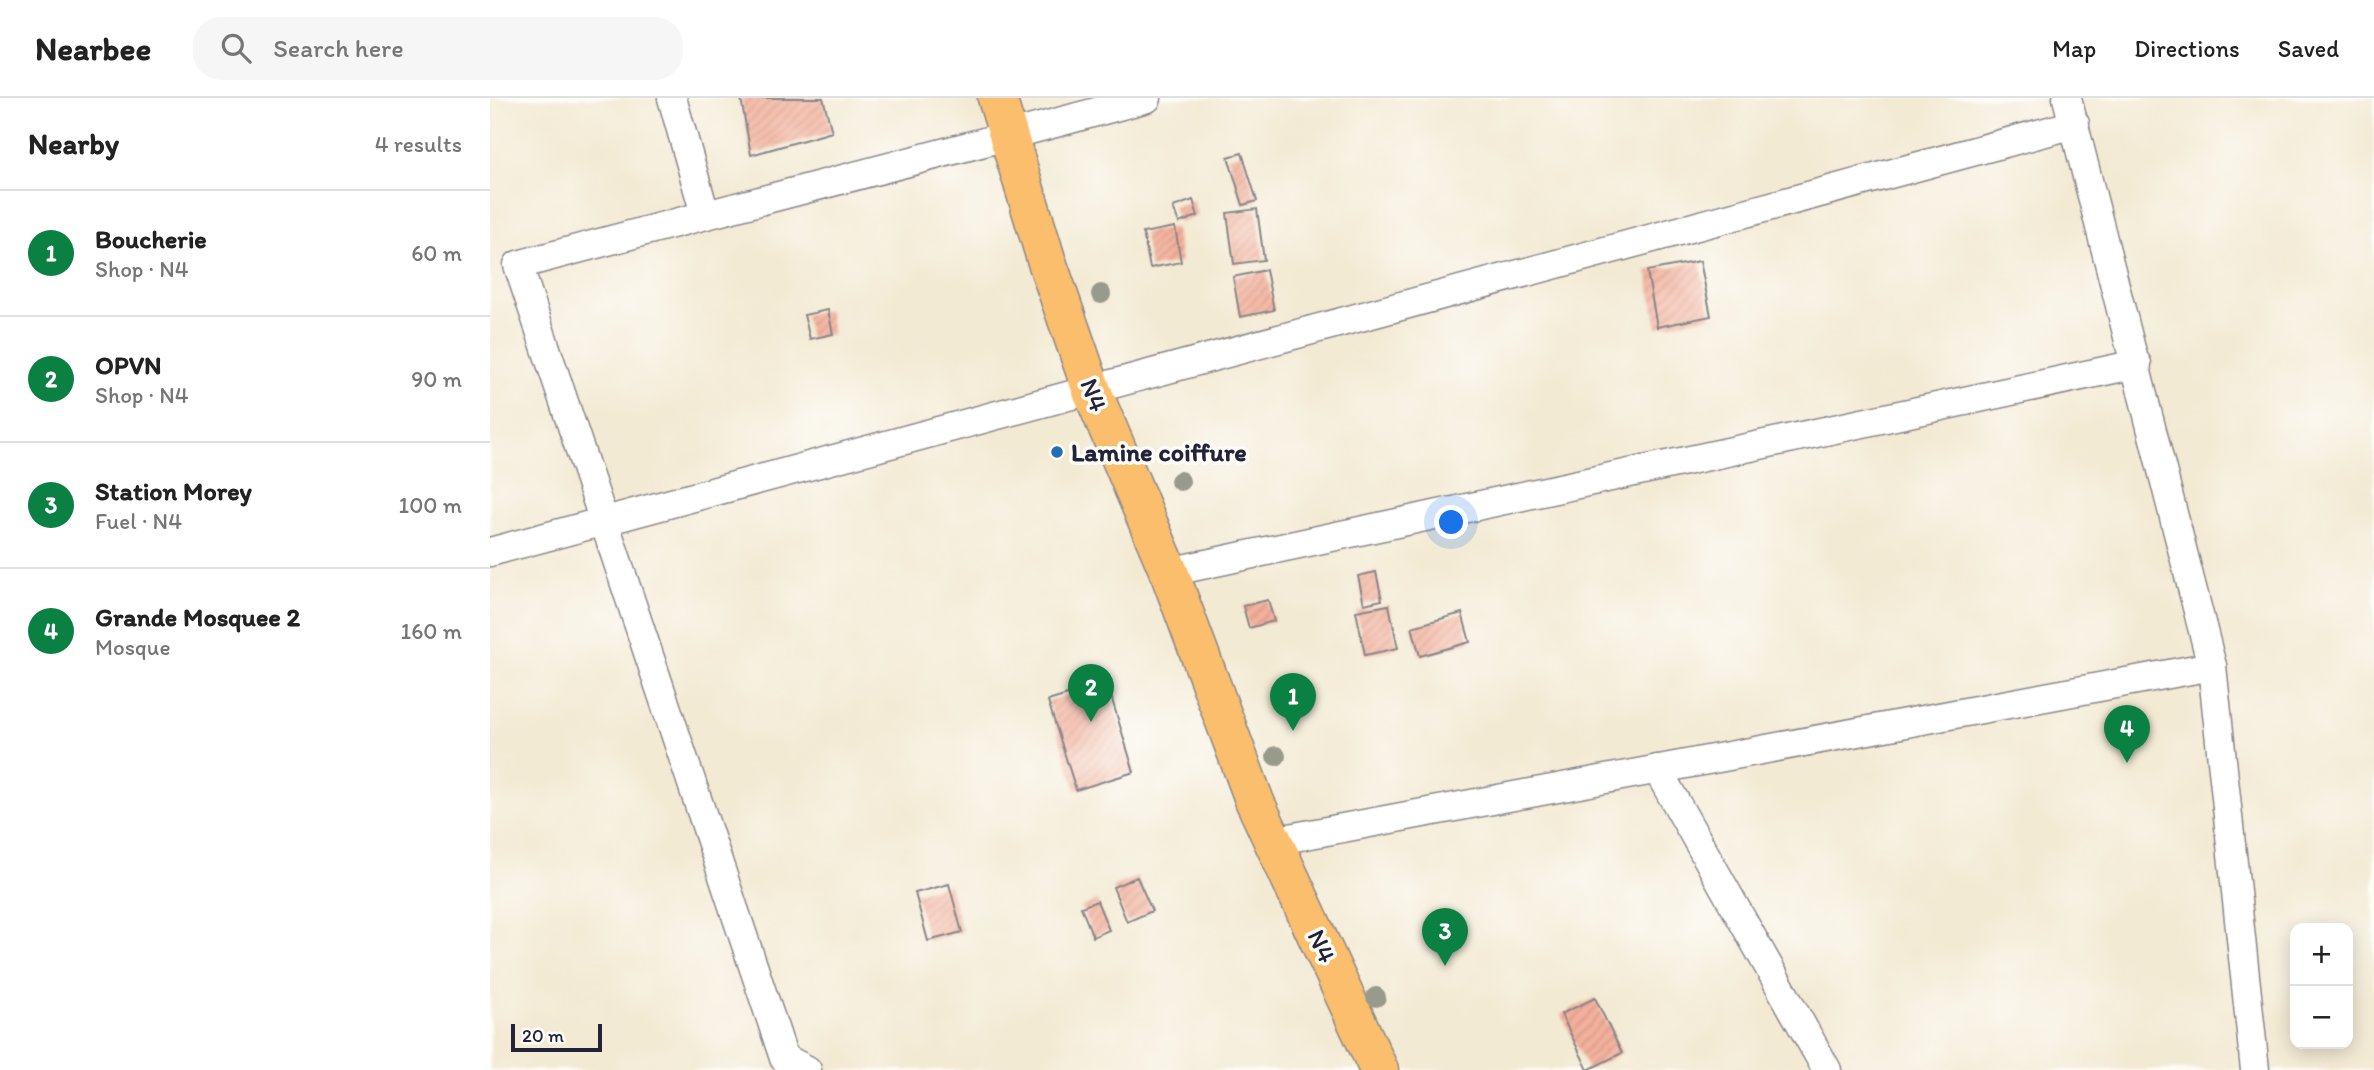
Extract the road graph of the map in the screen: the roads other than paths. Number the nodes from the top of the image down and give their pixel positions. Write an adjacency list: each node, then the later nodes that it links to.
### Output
1 (672, 98): 6 (street)
2 (997, 98): 5 (main road, N4)
3 (1147, 98): 5 (street)
4 (2071, 111): 7 (street); 8 (street)
5 (1009, 136): 6 (street); 8 (main road, N4)
6 (705, 214): 9 (street)
7 (2137, 365): 11 (street); 12 (street)
8 (1091, 391): 9 (street); 11 (main road, N4)
9 (604, 521): 10 (street); 15 (street)
10 (490, 552)
11 (1169, 572): 14 (main road, N4)
12 (2212, 666): 13 (street); 18 (street)
13 (1657, 769): 14 (street); 17 (street)
14 (1265, 822): 16 (main road, N4)
15 (807, 1070)
16 (1379, 1070)
17 (1828, 1070)
18 (2255, 1070)

